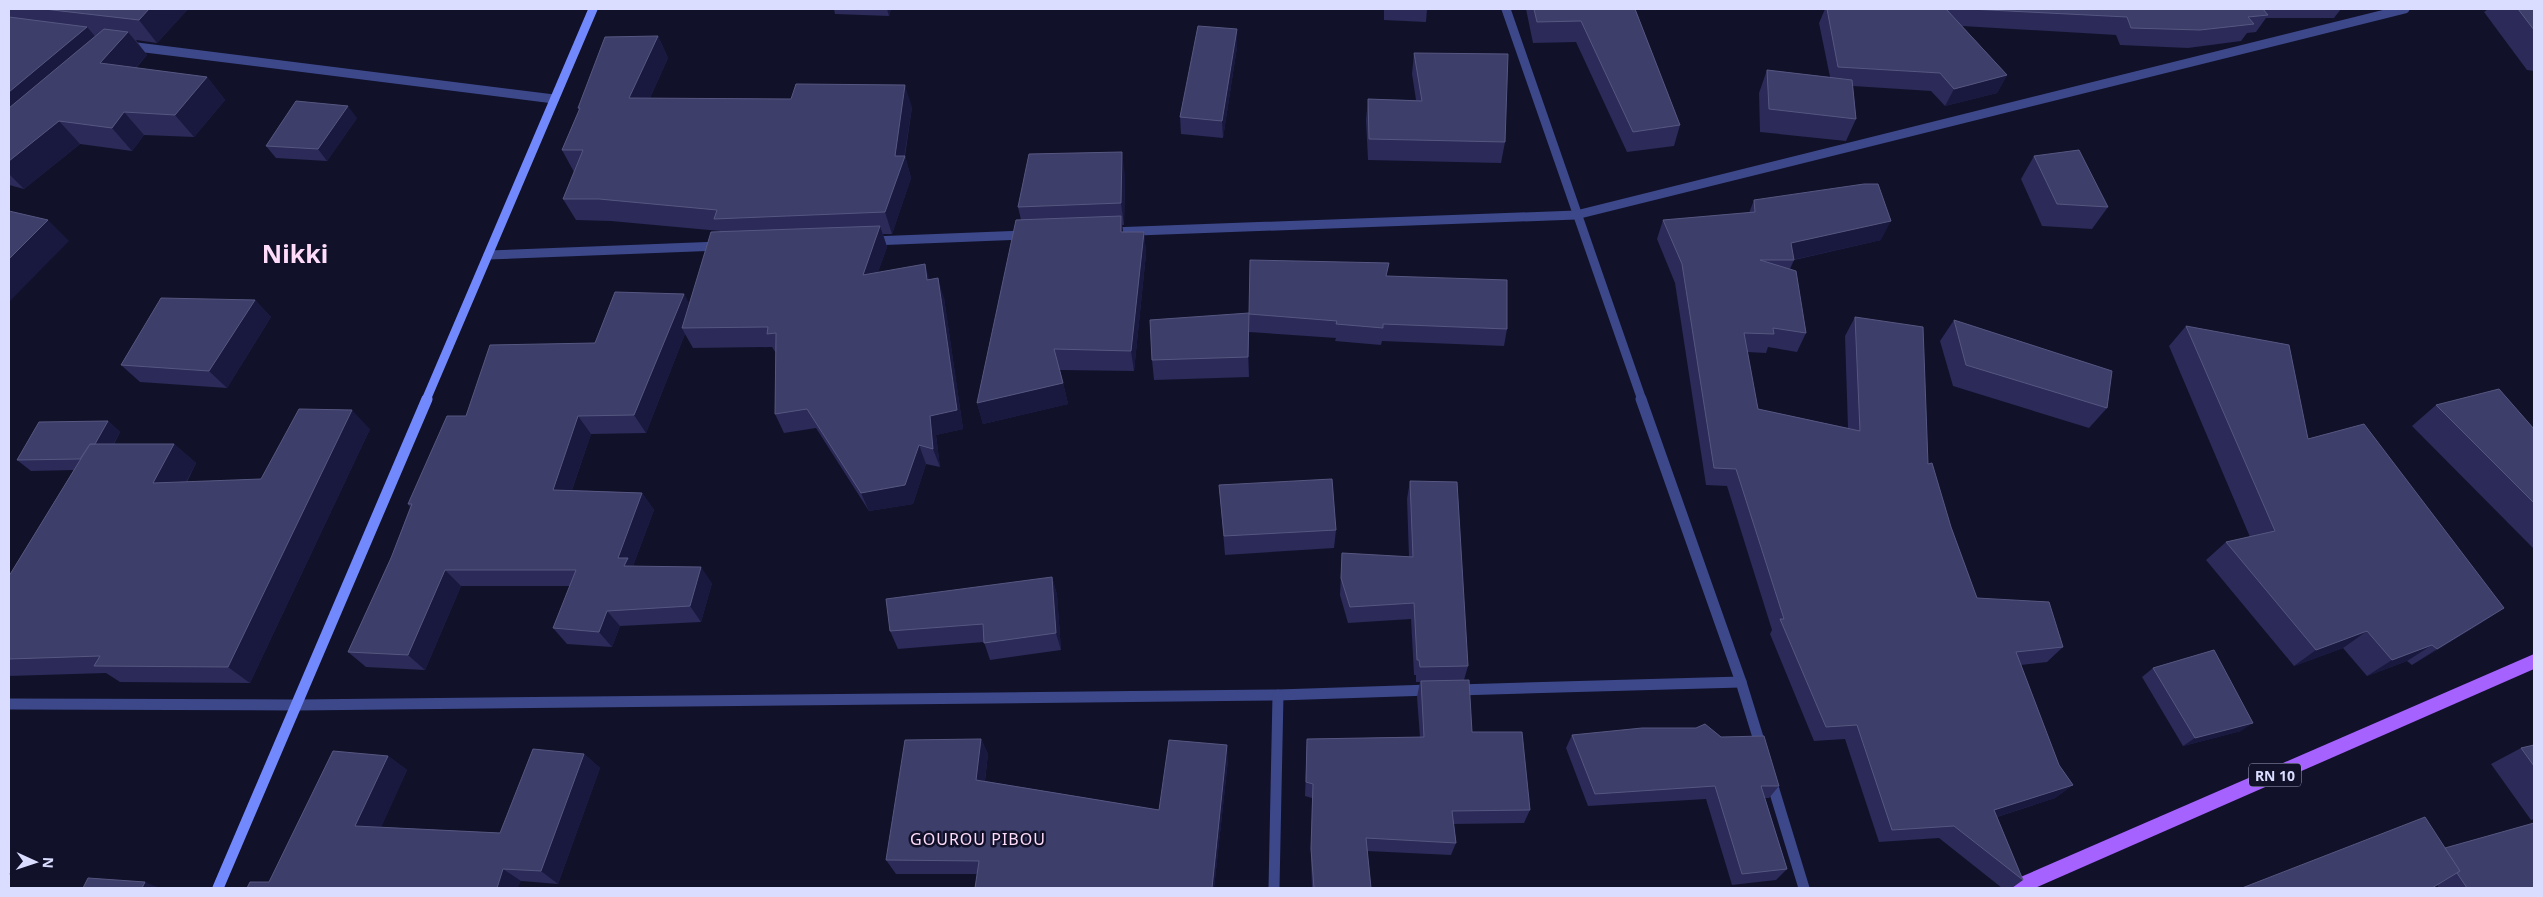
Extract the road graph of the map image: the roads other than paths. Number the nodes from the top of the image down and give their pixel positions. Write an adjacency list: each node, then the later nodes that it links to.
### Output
1 (593, 9): 5 (main road)
2 (1506, 9): 6 (street)
3 (2405, 9): 6 (street)
4 (121, 45): 5 (street)
5 (554, 99): 11 (main road)
6 (1576, 215): 7 (street); 13 (street)
7 (1097, 232)
8 (1037, 234): 9 (street)
9 (857, 241)
10 (728, 246): 11 (street)
11 (488, 255): 16 (main road)
12 (2534, 661): 20 (main road, RN 10)
13 (1741, 682): 14 (street); 19 (street)
14 (1278, 694): 16 (street); 18 (street)
15 (9, 704): 16 (street)
16 (296, 705): 17 (main road)
17 (218, 888)
18 (1274, 888)
19 (1804, 888)
20 (2015, 888)

